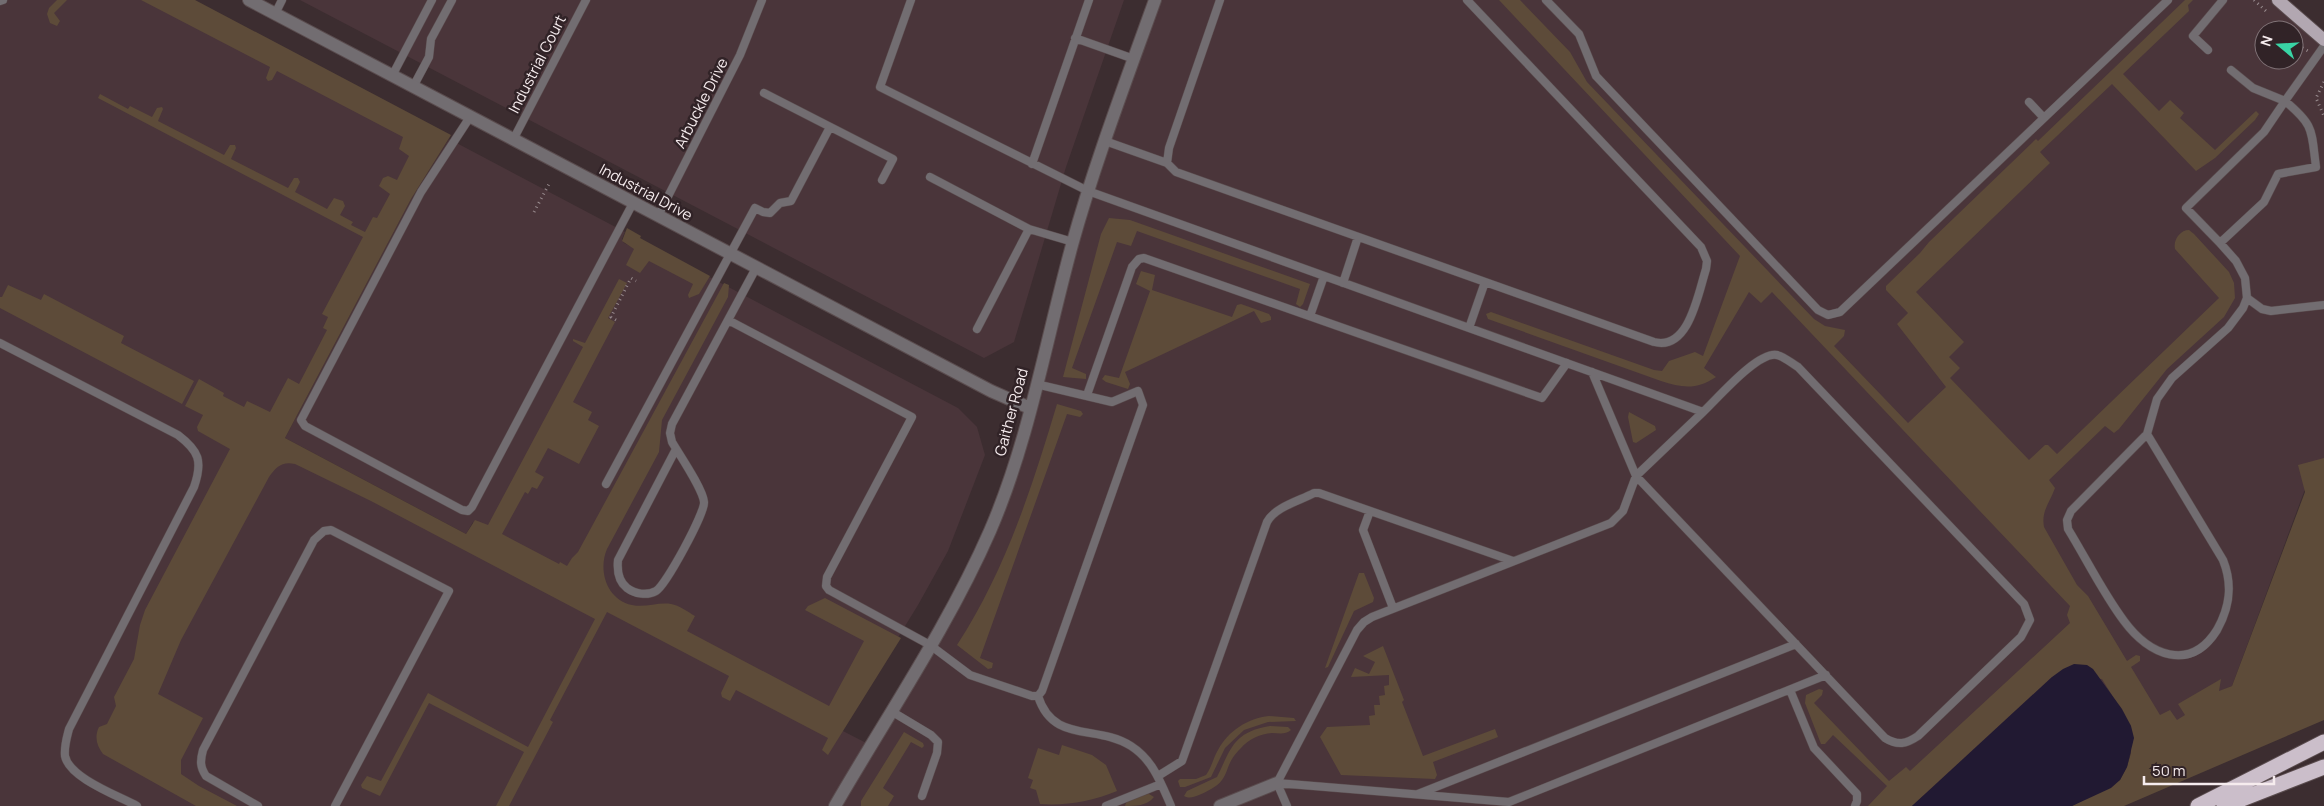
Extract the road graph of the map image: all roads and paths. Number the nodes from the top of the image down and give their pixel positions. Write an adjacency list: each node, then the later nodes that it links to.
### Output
1 (249, 0): 16 (street, Industrial Drive)
2 (282, 0): 16 (lane)
3 (432, 0): 23 (lane)
4 (452, 0): 25 (lane)
5 (586, 0): 33 (lane, Industrial Court)
6 (762, 0): 44 (lane, Arbuckle Drive)
7 (911, 0): 36 (lane)
8 (1089, 0): 17 (lane)
9 (1155, 0): 21 (street, Gaither Road)
10 (1220, 0): 35 (lane)
11 (1467, 0): 53 (lane)
12 (1546, 0): 31 (lane)
13 (2168, 0): 31 (lane)
14 (2222, 0): 20 (lane)
15 (2278, 0): 18 (main road)
16 (275, 14): 23 (street, Industrial Drive)
17 (1075, 38): 21 (lane); 36 (lane)
18 (2324, 40)
19 (2324, 46): 27 (lane)
20 (2208, 50)
21 (1134, 59): 34 (street, Gaither Road)
22 (2231, 70): 27 (lane)
23 (392, 76): 25 (street, Industrial Drive)
24 (2324, 82): 29 (path)
25 (413, 88): 30 (street, Industrial Drive)
26 (764, 92): 32 (lane)
27 (2286, 101): 37 (lane); 48 (lane)
28 (2029, 102): 31 (lane)
29 (2324, 116)
30 (470, 117): 33 (street, Industrial Drive); 42 (lane)
31 (2044, 118)
32 (830, 127): 39 (lane); 49 (lane)
33 (513, 140): 42 (street, Industrial Drive)
34 (1105, 141): 35 (lane); 41 (street, Gaither Road)
35 (1167, 163): 46 (lane)
36 (1032, 164): 41 (lane)
37 (2320, 166): 48 (lane)
38 (930, 177): 45 (lane)
39 (882, 180)
40 (549, 184): 43 (path)
41 (1088, 192): 47 (street, Gaither Road); 51 (lane)
42 (633, 203): 44 (street, Industrial Drive)
43 (534, 212)
44 (658, 216): 49 (street, Industrial Drive)
45 (1029, 229): 47 (lane); 61 (lane)
46 (1358, 237): 53 (lane); 54 (lane)
47 (1073, 242): 65 (street, Gaither Road)
48 (2220, 243): 55 (lane)
49 (730, 254): 50 (street, Industrial Drive); 72 (lane)
50 (756, 268): 59 (lane); 67 (street, Industrial Drive)
51 (1324, 276): 54 (lane); 57 (lane)
52 (636, 281): 58 (path)
53 (1485, 282): 60 (lane)
54 (1343, 283): 60 (lane)
55 (2247, 298): 56 (lane); 69 (lane)
56 (2324, 305)
57 (1310, 316): 63 (lane); 66 (lane)
58 (616, 320)
59 (728, 320): 70 (lane); 77 (lane)
60 (1469, 328): 63 (lane)
61 (977, 329)
62 (0, 342): 89 (lane)
63 (1567, 363): 64 (lane)
64 (1592, 372): 68 (lane); 71 (lane)
65 (1036, 384): 66 (lane); 67 (street, Gaither Road)
66 (1087, 395): 80 (lane)
67 (1030, 408): 77 (street, Gaither Road)
68 (1703, 412): 71 (lane); 78 (lane)
69 (2147, 434): 69 (lane)
70 (676, 450): 70 (lane)
71 (1636, 476): 74 (lane); 76 (lane)
72 (606, 484)
73 (1370, 510): 74 (lane); 75 (lane); 84 (lane)
74 (1513, 561): 75 (lane)
75 (1393, 608): 85 (lane)
76 (1796, 644): 78 (lane); 86 (lane)
77 (930, 645): 80 (lane); 81 (street, Gaither Road)
78 (1826, 675): 79 (lane)
79 (1790, 690): 88 (lane); 97 (lane)
80 (1038, 696): 84 (lane)
81 (891, 711): 87 (lane); 92 (street, Gaither Road)
82 (2324, 742): 98 (highway)
83 (2324, 767): 99 (highway)
84 (1160, 780): 93 (lane); 94 (lane)
85 (1277, 783): 86 (lane); 95 (street); 96 (lane)
86 (1416, 795): 88 (lane)
87 (922, 796)
88 (1492, 804)
89 (137, 806)
90 (258, 806): 91 (lane)
91 (336, 806)
92 (835, 806)
93 (1106, 806)
94 (1170, 806)
95 (1220, 806)
96 (1287, 806)
97 (1855, 806)
98 (2198, 806)
99 (2224, 806)

